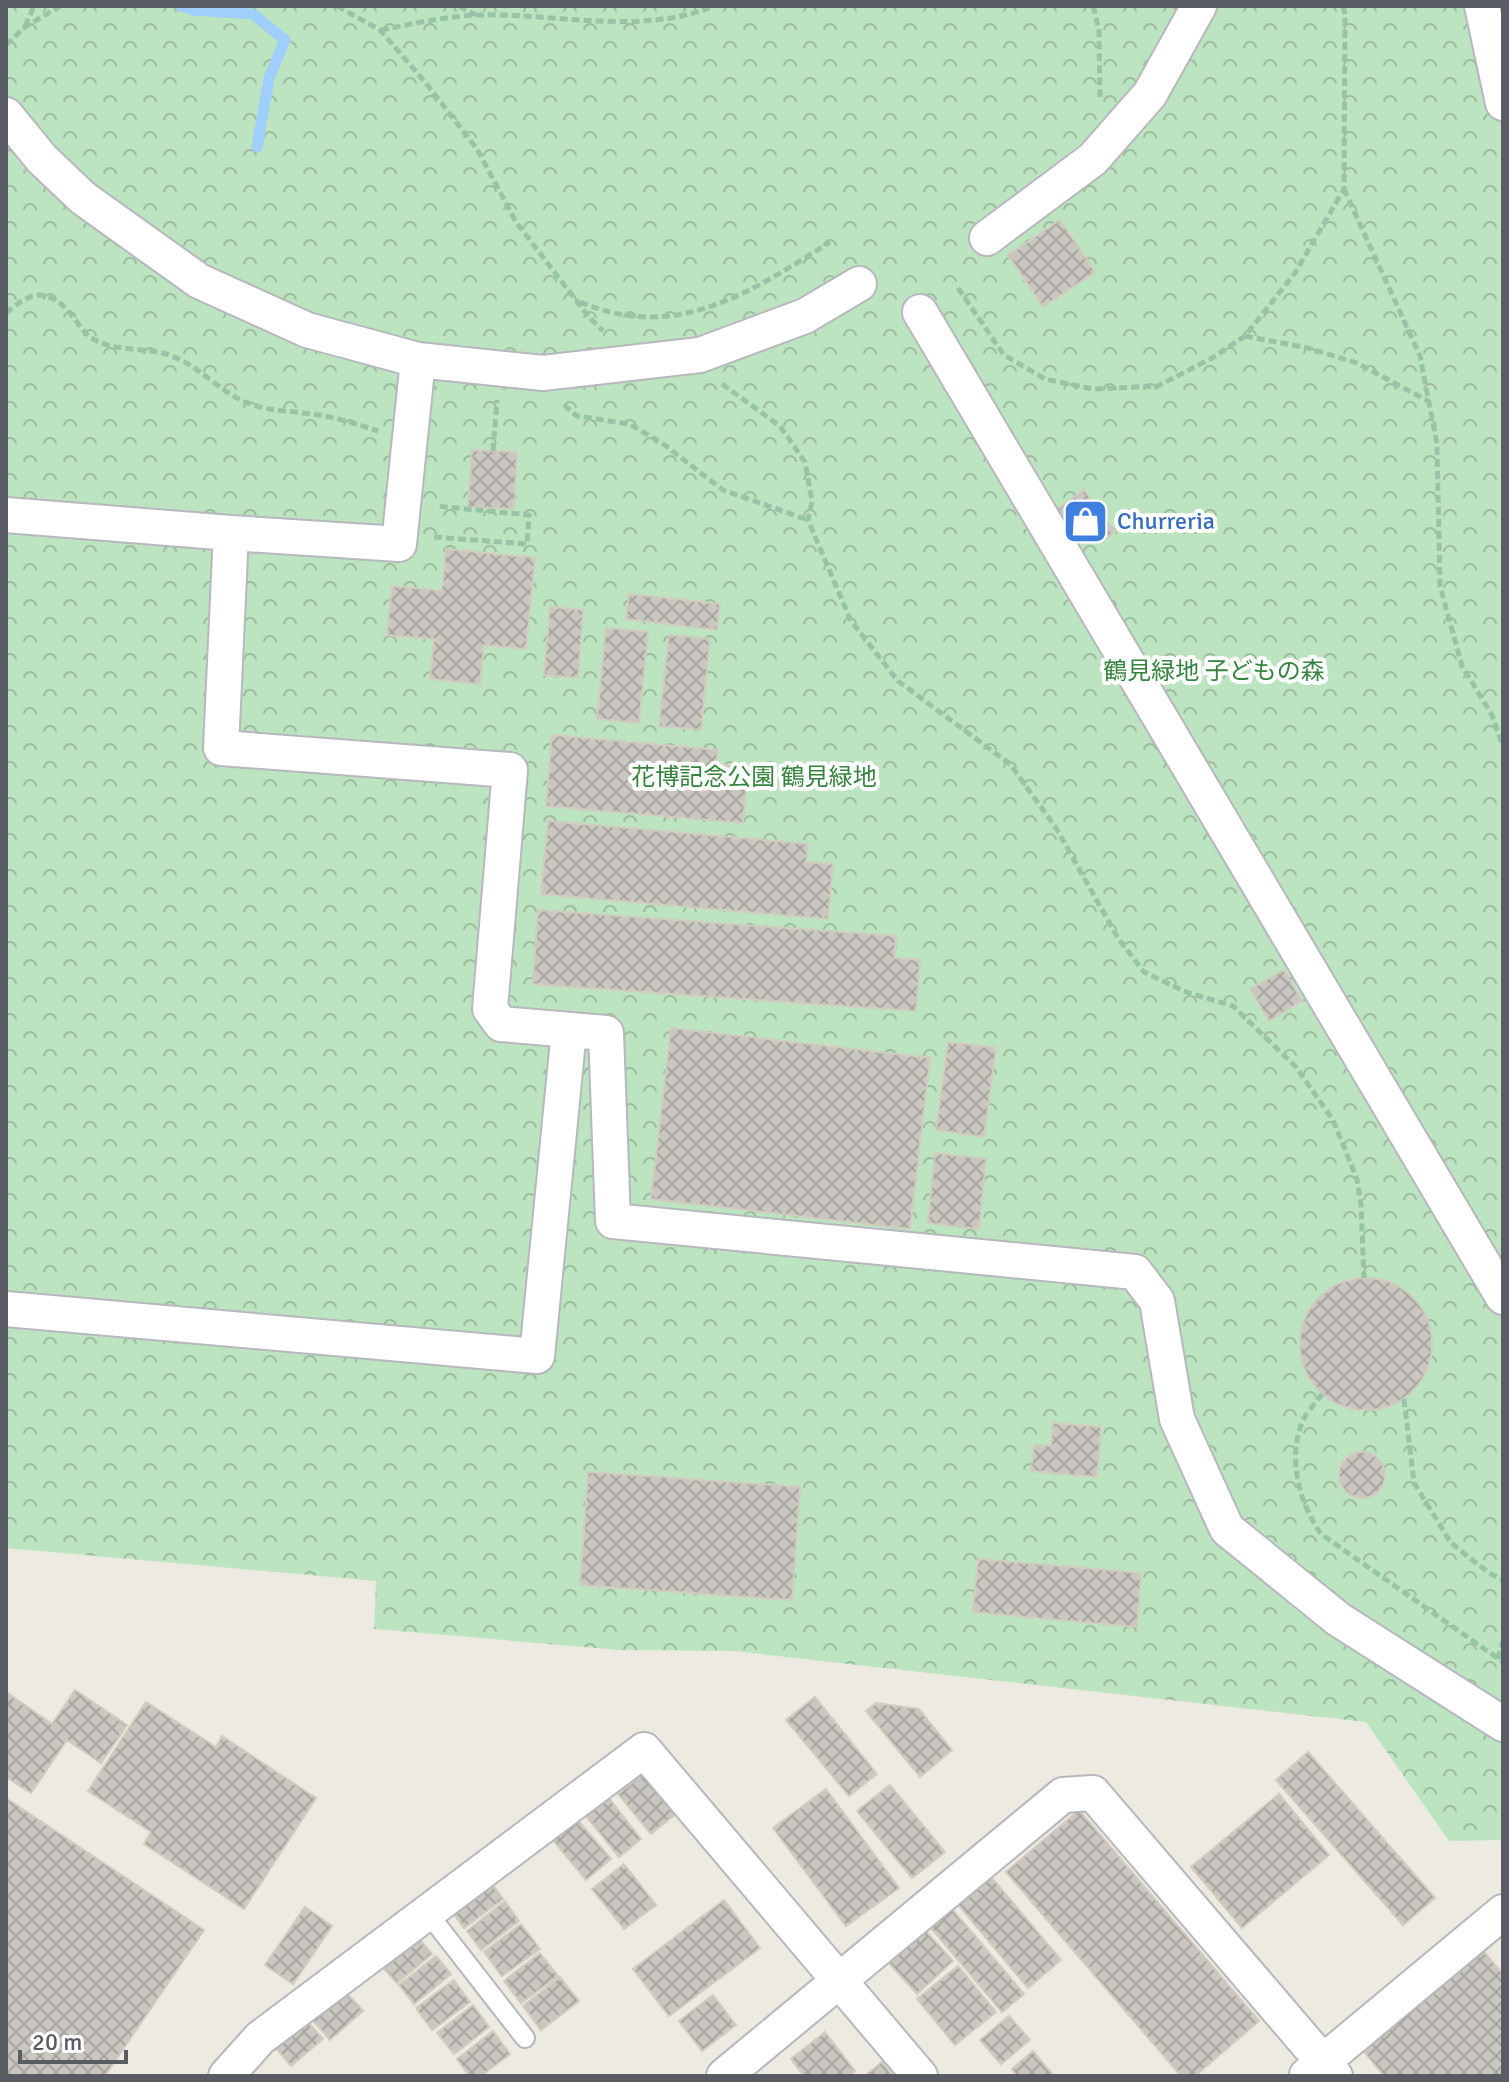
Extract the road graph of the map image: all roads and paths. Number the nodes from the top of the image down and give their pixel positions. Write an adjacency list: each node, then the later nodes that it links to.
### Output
1 (34, 6): 11 (path)
2 (60, 6): 11 (path)
3 (337, 6): 12 (path)
4 (459, 6): 10 (path)
5 (715, 6): 10 (path)
6 (1093, 6): 14 (path)
7 (1199, 6): 18 (street)
8 (1343, 6): 17 (path)
9 (1482, 6): 15 (street)
10 (477, 15): 12 (path)
11 (25, 27): 13 (path)
12 (380, 30): 22 (path)
13 (6, 45)
14 (1100, 102)
15 (1503, 103)
16 (6, 115): 27 (street)
17 (1344, 189): 25 (path); 31 (path)
18 (987, 238)
19 (830, 242): 22 (path)
20 (859, 284): 26 (street)
21 (958, 288): 25 (path)
22 (577, 300): 28 (path)
23 (920, 312): 41 (street)
24 (6, 313): 32 (path)
25 (1245, 336): 31 (path)
26 (700, 355): 28 (street); 36 (path)
27 (418, 360): 29 (street); 32 (street)
28 (633, 364): 30 (street)
29 (498, 367): 30 (street); 33 (path)
30 (543, 373): 36 (path)
31 (1429, 402): 38 (path)
32 (410, 441): 34 (street)
33 (493, 451)
34 (402, 514): 34 (path); 37 (street)
35 (6, 515): 37 (street)
36 (808, 520): 40 (path)
37 (231, 533): 39 (street)
38 (1503, 746)
39 (569, 1030): 42 (street); 48 (street)
40 (1364, 1278)
41 (1503, 1297)
42 (6, 1309)
43 (1322, 1394): 47 (path)
44 (1404, 1399): 45 (path)
45 (1503, 1580)
46 (1503, 1641): 47 (path)
47 (1500, 1660)
48 (1503, 1724)
49 (427, 1912): 51 (street); 52 (lane); 54 (street)
50 (1503, 1912): 53 (street)
51 (837, 1980): 53 (street); 55 (street); 56 (street)
52 (525, 2038)
53 (1321, 2071)
54 (226, 2076)
55 (724, 2076)
56 (920, 2076)

